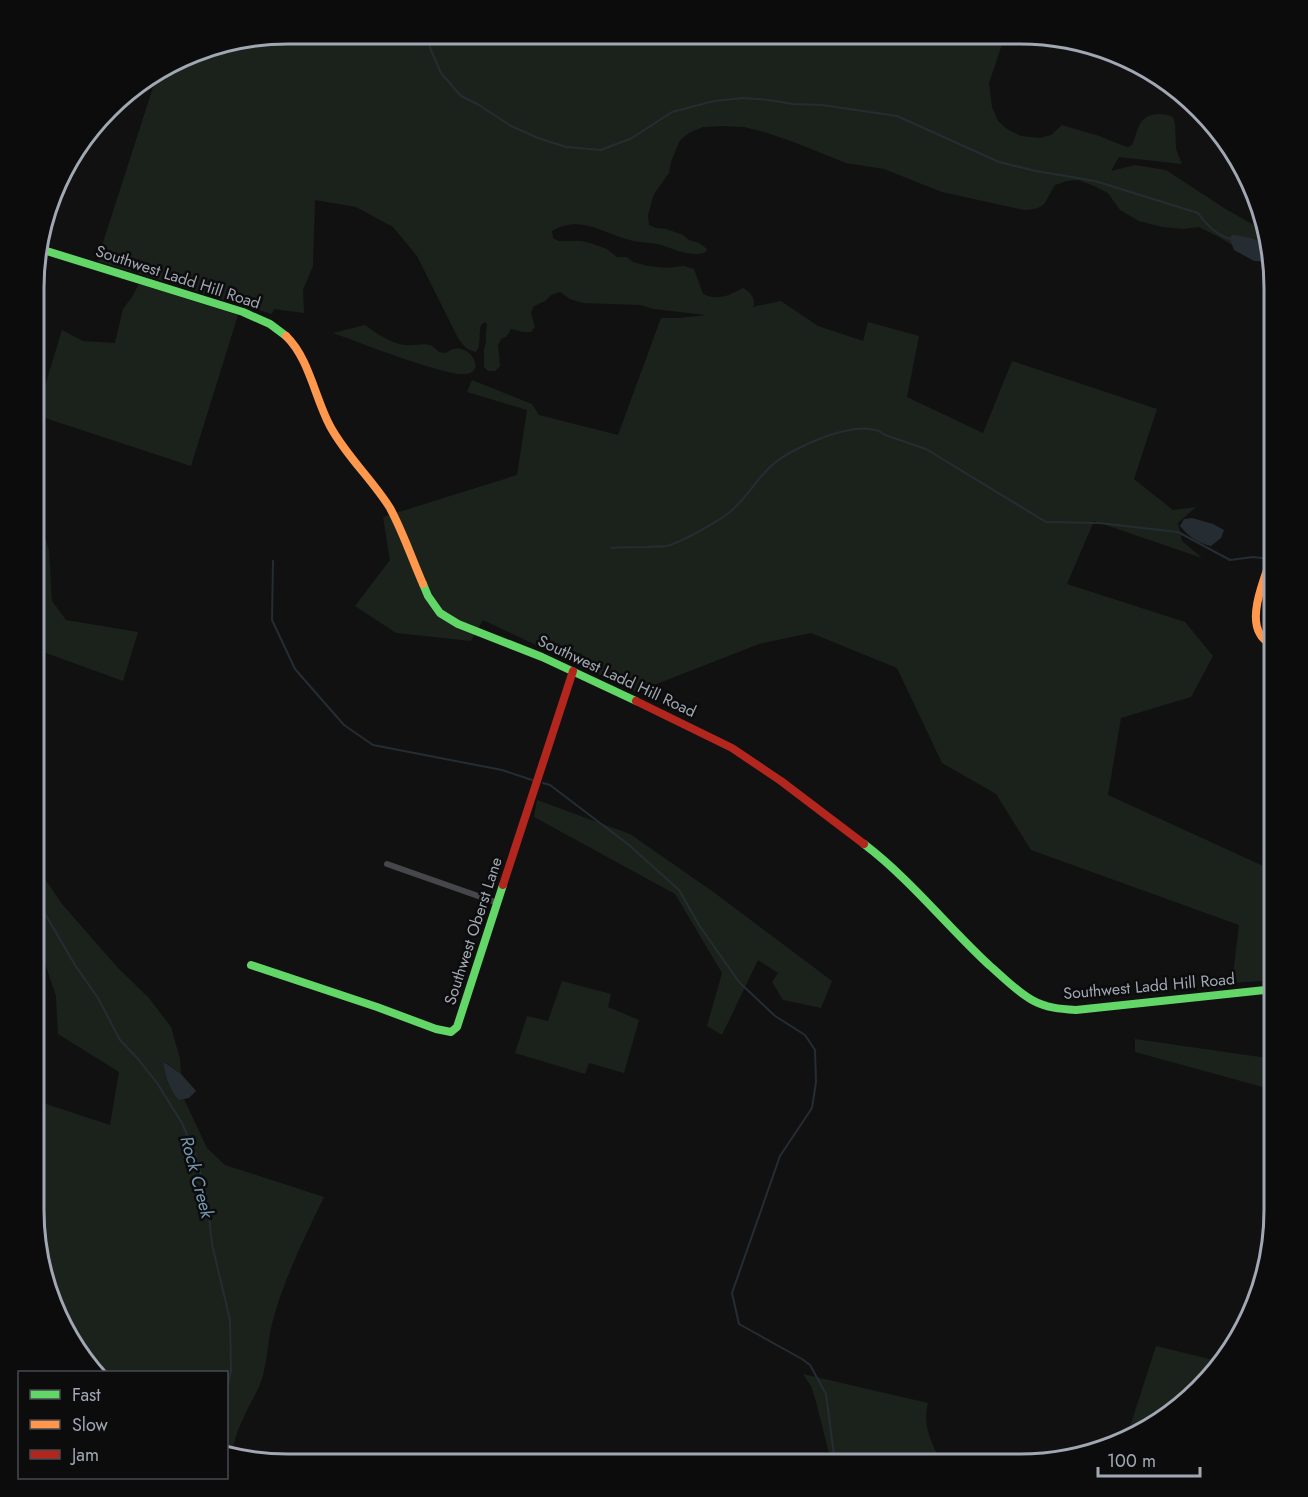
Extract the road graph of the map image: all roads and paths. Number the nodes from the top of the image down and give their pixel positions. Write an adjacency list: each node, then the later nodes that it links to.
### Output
1 (47, 251): 4 (street, Southwest Ladd Hill Road)
2 (1264, 583): 3 (street)
3 (1264, 638)
4 (573, 671): 6 (street, Southwest Oberst Lane); 8 (street, Southwest Ladd Hill Road)
5 (387, 864): 6 (street)
6 (498, 903): 7 (street, Southwest Oberst Lane)
7 (251, 965)
8 (1264, 990)

